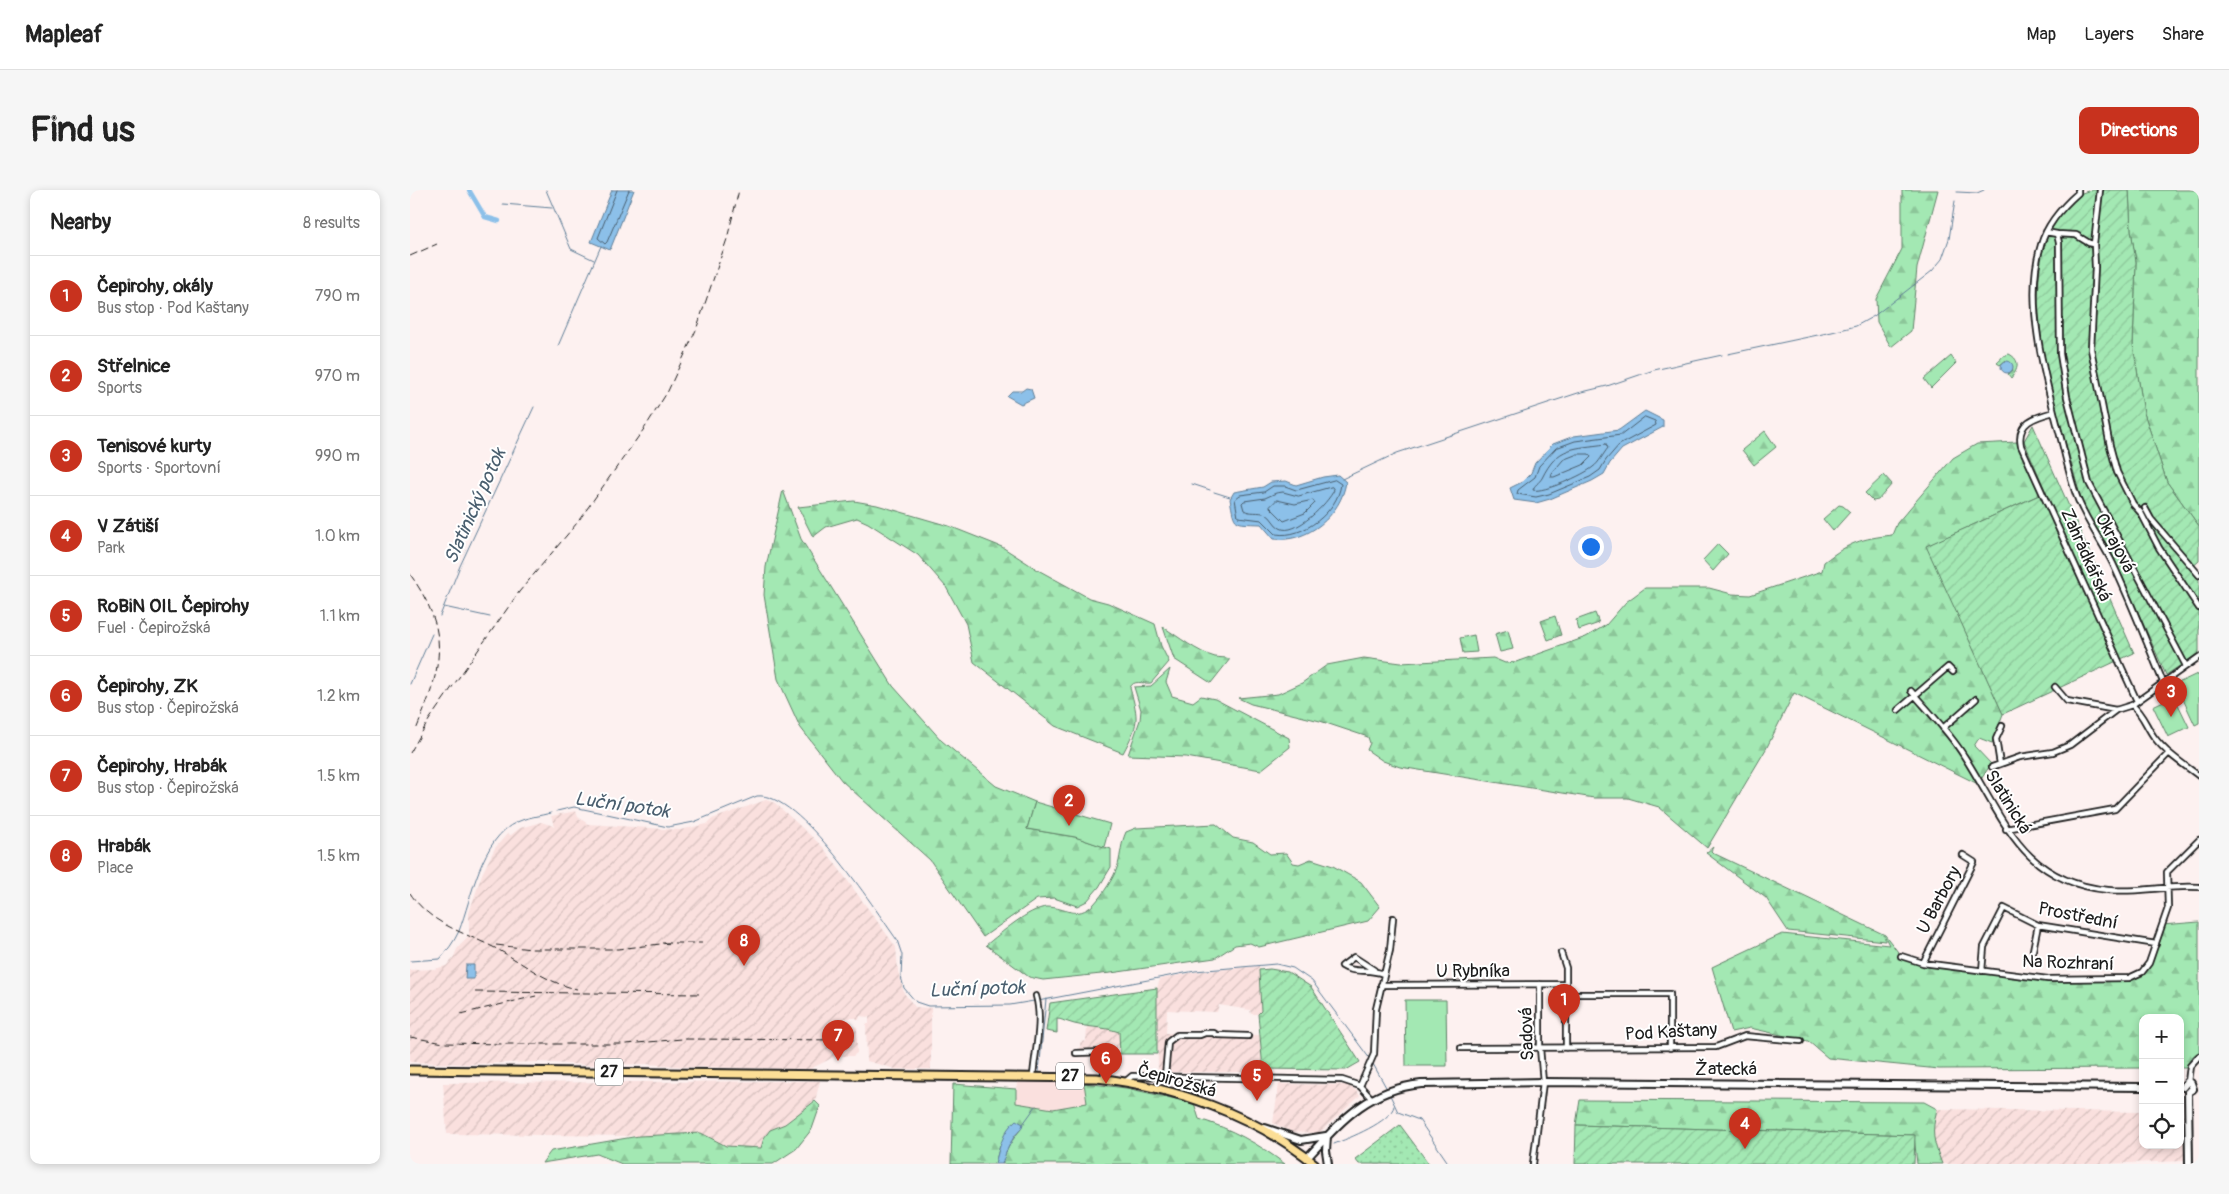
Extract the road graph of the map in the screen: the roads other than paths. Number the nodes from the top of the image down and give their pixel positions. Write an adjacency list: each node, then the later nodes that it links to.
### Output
1 (2078, 190): 3 (street, Okrajová)
2 (2100, 190): 5 (street)
3 (2046, 232): 4 (street); 6 (street, Okrajová)
4 (2057, 234): 5 (street); 12 (street)
5 (2094, 244): 9 (street)
6 (2054, 412): 15 (street, Okrajová); 19 (street, Zahrádkářská)
7 (2145, 508): 8 (street)
8 (2199, 575)
9 (2199, 608)
10 (2199, 657): 12 (street)
11 (1944, 662): 13 (street)
12 (2186, 666): 15 (street)
13 (1948, 667): 14 (street); 17 (street)
14 (1953, 672)
15 (2164, 682): 19 (street)
16 (2055, 687): 21 (street)
17 (1913, 693): 20 (street); 23 (street, Slatinická)
18 (1976, 699): 23 (street)
19 (2135, 703): 21 (street); 24 (street, Zahrádkářská)
20 (1898, 710)
21 (2116, 710): 25 (street)
22 (2002, 726): 25 (street)
23 (1943, 728): 28 (street, Slatinická)
24 (2169, 753): 27 (street, Zahrádkářská); 28 (street)
25 (2000, 764): 26 (street)
26 (1992, 767)
27 (2199, 776)
28 (2006, 828): 33 (street, Slatinická)
29 (2199, 840): 33 (street, Na Rozhraní)
30 (1963, 855): 31 (street, U Barbory)
31 (1974, 862): 32 (street); 43 (street, U Barbory)
32 (1980, 865)
33 (2167, 886): 34 (street, Slatinická); 39 (street, Na Rozhraní)
34 (2199, 887)
35 (1999, 904): 36 (street, Prostřední)
36 (2004, 908): 38 (street, Prostřední); 45 (street)
37 (1393, 918): 46 (street)
38 (2038, 925): 39 (street, Prostřední); 40 (street)
39 (2156, 944): 45 (street, Na Rozhraní)
40 (2032, 950)
41 (1561, 953): 48 (street)
42 (1901, 956): 43 (street, Na Rozhraní)
43 (1923, 963): 45 (street, Na Rozhraní)
44 (1374, 970): 44 (street); 46 (street)
45 (1982, 971)
46 (1383, 974): 49 (street)
47 (1540, 984): 48 (street, U Rybníka); 49 (street, U Rybníka); 55 (street, Sadová)
48 (1566, 984): 50 (street)
49 (1381, 985): 66 (street)
50 (1566, 994): 56 (street); 57 (street)
51 (1036, 996): 61 (street)
52 (1248, 1036): 62 (street)
53 (1801, 1041): 57 (street, Pod Kaštany)
54 (1461, 1048): 55 (street, Pod Kaštany)
55 (1540, 1048): 56 (street, Pod Kaštany); 65 (street, Sadová)
56 (1566, 1048): 57 (street, Pod Kaštany)
57 (1670, 1048)
58 (1076, 1053): 63 (street)
59 (2199, 1056): 68 (street)
60 (410, 1070): 61 (main road, Čepirožská / 27)
61 (1033, 1076): 63 (main road, Čepirožská / 27)
62 (1165, 1076): 64 (street); 66 (street)
63 (1104, 1079): 64 (main road, Čepirožská / 27)
64 (1124, 1082): 70 (main road, Čepirožská / 27)
65 (1543, 1082): 67 (street, Žatecká); 69 (street, Žatecká); 75 (street, Sadová)
66 (1360, 1086): 69 (street)
67 (2139, 1087)
68 (2189, 1087): 76 (street)
69 (1371, 1098): 71 (street, Žatecká)
70 (1244, 1120): 71 (street); 72 (main road, Čepirožská / 27)
71 (1327, 1136): 72 (street, Žatecká); 74 (street)
72 (1307, 1158): 73 (main road, Čepirožská / 27)
73 (1315, 1164)
74 (1328, 1164)
75 (1533, 1164)
76 (2189, 1164)

